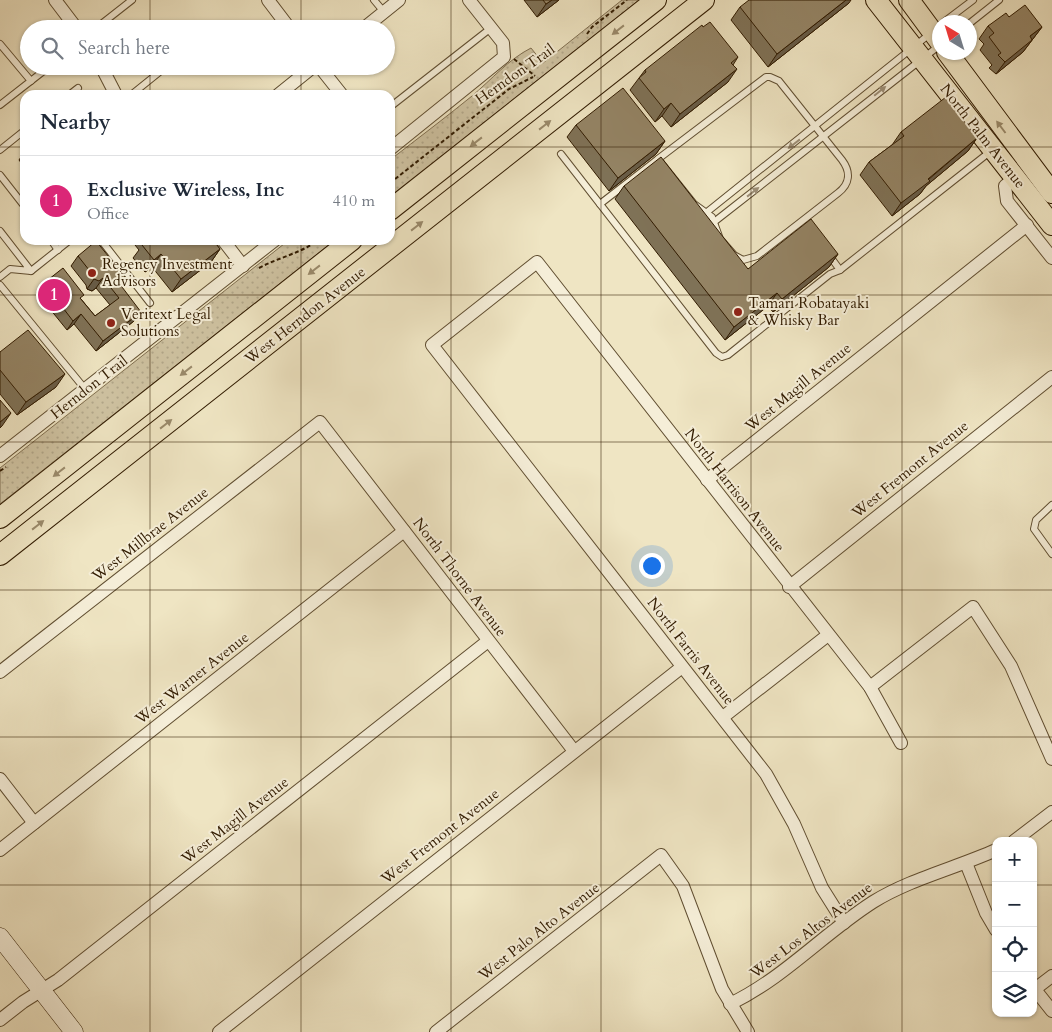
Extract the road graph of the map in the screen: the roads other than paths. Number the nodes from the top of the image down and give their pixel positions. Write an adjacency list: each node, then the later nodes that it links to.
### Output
1 (55, 0): 16 (street)
2 (132, 0): 17 (lane)
3 (268, 0): 18 (street)
4 (374, 0): 13 (lane)
5 (399, 0): 13 (street)
6 (469, 0): 21 (street)
7 (656, 0): 56 (main road, one-way to 56)
8 (704, 0): 65 (main road, West Herndon Avenue, one-way to 8)
9 (876, 0): 25 (main road, North Palm Avenue)
10 (909, 0): 20 (main road)
11 (973, 0): 14 (lane)
12 (999, 0): 15 (lane)
13 (384, 12): 19 (street)
14 (958, 15)
15 (977, 17)
16 (70, 20)
17 (106, 20)
18 (283, 20)
19 (374, 20)
20 (932, 26)
21 (491, 28): 42 (lane); 46 (street)
22 (932, 40): 25 (lane)
23 (932, 40): 25 (lane)
24 (0, 44): 27 (lane)
25 (918, 53): 43 (lane); 45 (lane, one-way to 25); 47 (main road, North Palm Avenue)
26 (953, 60): 53 (main road, North Palm Avenue, one-way to 26)
27 (20, 68)
28 (26, 75): 34 (lane)
29 (39, 75): 34 (lane)
30 (105, 75): 37 (street)
31 (157, 75): 38 (lane)
32 (303, 75): 39 (street)
33 (326, 75): 40 (street)
34 (31, 81): 41 (lane)
35 (78, 88): 36 (lane)
36 (75, 90)
37 (113, 90)
38 (137, 90)
39 (284, 90)
40 (338, 90)
41 (1, 101)
42 (395, 103)
43 (817, 126): 45 (lane); 50 (lane); 58 (lane, one-way to 58)
44 (20, 134): 48 (lane)
45 (824, 136): 59 (lane, one-way to 45); 60 (lane)
46 (395, 145)
47 (994, 149): 52 (main road, North Palm Avenue); 57 (main road); 77 (lane)
48 (0, 150)
49 (561, 154): 55 (lane)
50 (658, 159): 55 (lane); 58 (lane)
51 (0, 176): 54 (lane)
52 (1016, 177): 61 (main road, North Palm Avenue); 62 (street)
53 (1052, 193)
54 (20, 201)
55 (600, 204): 77 (lane)
56 (395, 206)
57 (1052, 208)
58 (707, 212): 59 (lane)
59 (714, 222): 60 (lane)
60 (802, 222): 63 (lane)
61 (1052, 224)
62 (1027, 225): 75 (street); 87 (street, West Magill Avenue)
63 (807, 228)
64 (0, 231): 78 (lane)
65 (395, 244)
66 (54, 245): 74 (lane)
67 (64, 245): 74 (lane)
68 (105, 245): 81 (lane)
69 (227, 245): 76 (street)
70 (270, 245): 76 (street)
71 (346, 245): 89 (main road, West Herndon Avenue, one-way to 89)
72 (393, 245): 92 (main road, West Herndon Avenue, one-way to 72)
73 (823, 247): 77 (lane)
74 (58, 250): 78 (lane)
75 (1052, 258)
76 (243, 266): 84 (street)
77 (840, 270)
78 (32, 271): 79 (lane)
79 (0, 277)
80 (0, 285): 84 (lane)
81 (150, 303)
82 (432, 344): 87 (street, North Harrison Avenue); 96 (street, North Farris Avenue)
83 (1052, 377): 93 (street, West Fremont Avenue)
84 (85, 389): 86 (street)
85 (320, 422): 90 (street, North Thorne Avenue); 97 (street, West Millbrae Avenue)
86 (4, 461)
87 (707, 480): 93 (street, North Harrison Avenue)
88 (1052, 505): 91 (lane)
89 (0, 518)
90 (404, 531): 95 (street, North Thorne Avenue); 105 (street, West Warner Avenue)
91 (1052, 554)
92 (0, 555)
93 (789, 587): 94 (street, North Harrison Avenue)
94 (828, 635): 98 (street, North Harrison Avenue); 99 (street)
95 (488, 641): 101 (street, North Thorne Avenue); 115 (street, West Magill Avenue)
96 (682, 667): 99 (street, North Farris Avenue); 101 (street, West Fremont Avenue)
97 (0, 672)
98 (870, 688): 100 (street, North Harrison Avenue); 102 (street)
99 (723, 717): 110 (street, North Farris Avenue)
100 (901, 743)
101 (574, 751): 121 (street, West Fremont Avenue)
102 (1052, 759)
103 (0, 779): 105 (street)
104 (1052, 812): 106 (street)
105 (34, 823): 107 (street, West Warner Avenue)
106 (1019, 837)
107 (0, 850)
108 (992, 852): 109 (street, West Los Altos Avenue)
109 (966, 862): 110 (street, West Los Altos Avenue); 111 (street)
110 (844, 923): 117 (street, West Los Altos Avenue)
111 (994, 927)
112 (0, 938): 115 (street)
113 (1052, 976): 114 (street)
114 (1037, 986)
115 (41, 990): 119 (street, West Magill Avenue); 120 (street)
116 (1037, 992): 118 (street)
117 (730, 1004): 122 (street, West Palo Alto Avenue); 123 (street)
118 (1052, 1011)
119 (0, 1020)
120 (74, 1032)
121 (220, 1032)
122 (436, 1032)
123 (748, 1032)

